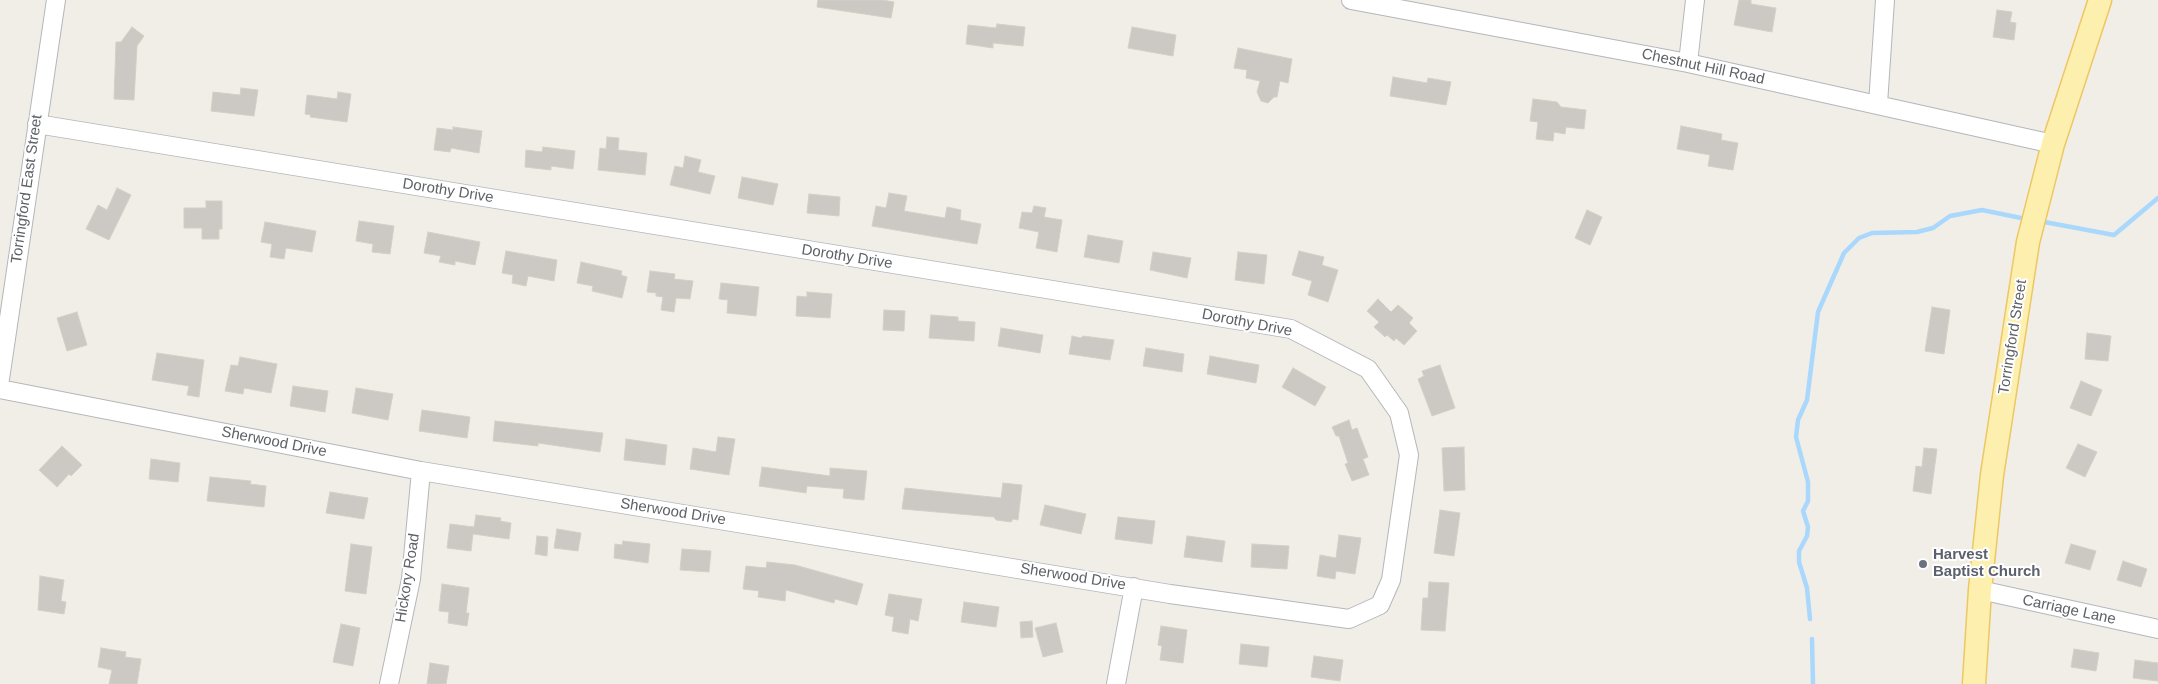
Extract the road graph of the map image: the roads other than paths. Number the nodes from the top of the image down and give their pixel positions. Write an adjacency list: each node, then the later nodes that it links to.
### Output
1 (56, 0): 8 (street, Torringford East Street)
2 (1351, 0): 6 (street, Chestnut Hill Road)
3 (1695, 0): 6 (street)
4 (1885, 0): 7 (street)
5 (2100, 0): 9 (main road, Torringford Street)
6 (1688, 63): 7 (street, Chestnut Hill Road)
7 (1878, 104): 9 (street, Chestnut Hill Road)
8 (37, 124): 10 (street, Torringford East Street); 15 (street, Dorothy Drive)
9 (2053, 144): 14 (main road, Torringford Street)
10 (0, 379)
11 (0, 389): 12 (street, Sherwood Drive)
12 (421, 471): 13 (street, Sherwood Drive); 17 (street, Hickory Road)
13 (1134, 587): 15 (street, Sherwood Drive); 18 (street)
14 (1980, 590): 16 (street, Carriage Lane); 19 (main road, Torringford Street)
15 (1349, 619)
16 (2158, 629)
17 (389, 684)
18 (1116, 684)
19 (1974, 684)

